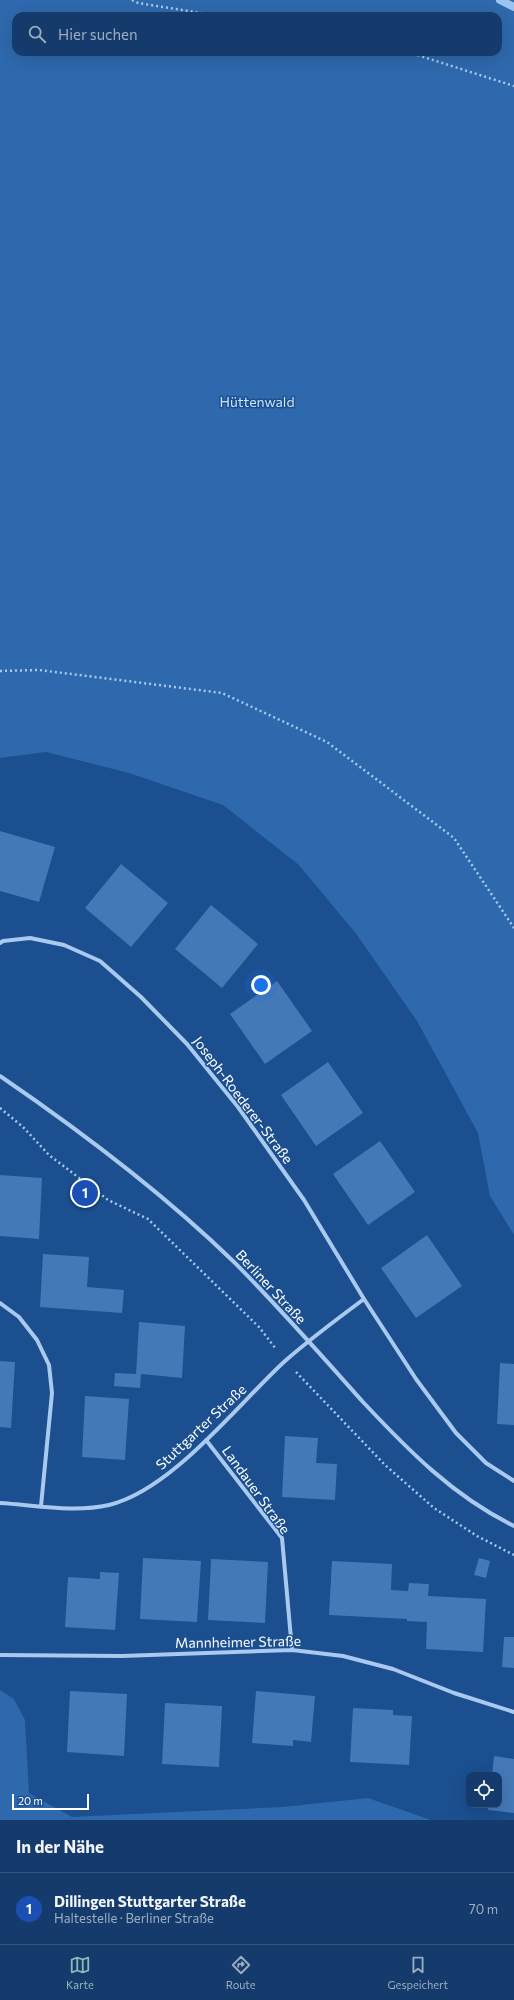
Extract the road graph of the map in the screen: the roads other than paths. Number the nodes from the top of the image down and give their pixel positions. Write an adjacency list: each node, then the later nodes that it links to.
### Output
1 (0, 943): 3 (street, Joseph-Roederer-Straße)
2 (0, 1076): 5 (street, Berliner Straße)
3 (364, 1299): 5 (street); 7 (street, Joseph-Roederer-Straße)
4 (0, 1302): 9 (street)
5 (308, 1342): 6 (street, Stuttgarter Straße); 10 (street, Berliner Straße)
6 (206, 1440): 9 (street, Stuttgarter Straße); 11 (street, Landauer Straße)
7 (514, 1480)
8 (0, 1503): 9 (street, Stuttgarter Straße)
9 (41, 1506)
10 (514, 1526)
11 (292, 1650): 12 (street, Mannheimer Straße); 13 (street, Mannheimer Straße)
12 (0, 1655)
13 (514, 1712)

